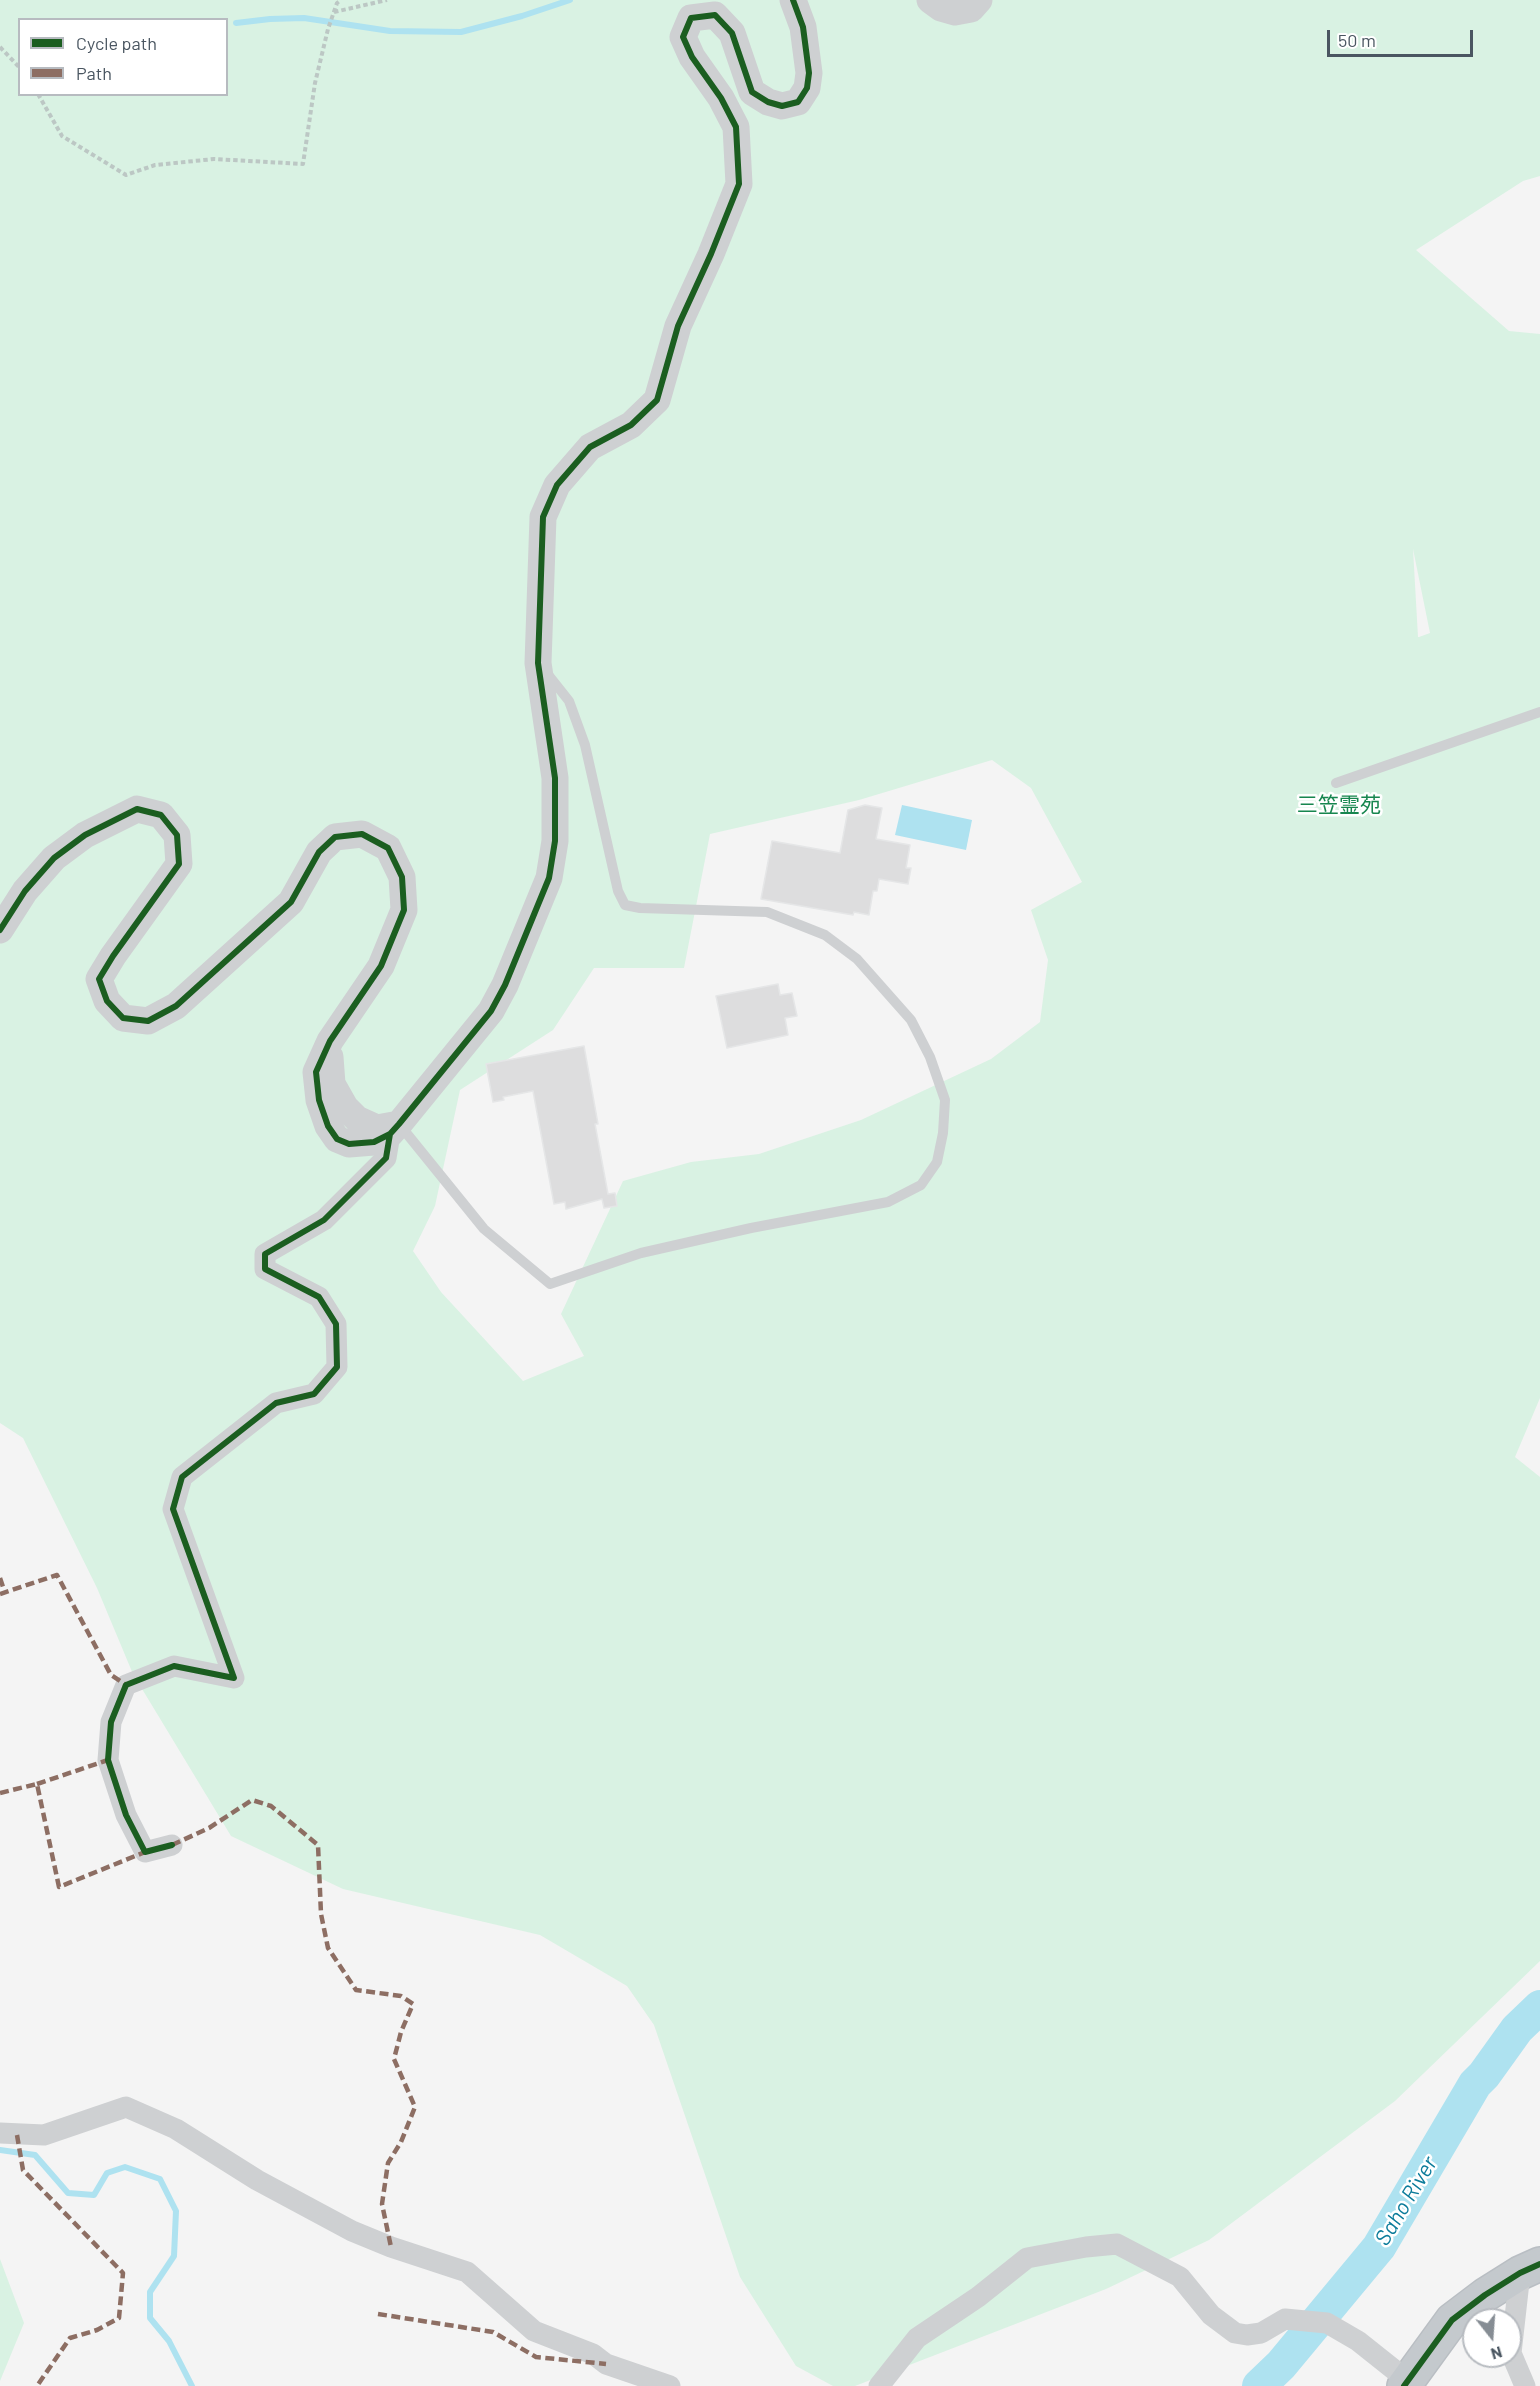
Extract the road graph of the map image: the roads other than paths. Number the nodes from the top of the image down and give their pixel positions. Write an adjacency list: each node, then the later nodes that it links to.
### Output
1 (793, 0): 4 (street)
2 (930, 0): 3 (street)
3 (979, 0)
4 (538, 663): 8 (street); 8 (lane)
5 (1540, 712): 6 (lane)
6 (1336, 783)
7 (0, 930): 8 (street)
8 (395, 1129): 9 (street)
9 (172, 1845)
10 (0, 2133): 13 (street)
11 (1530, 2269): 12 (highway); 15 (street)
12 (1406, 2383): 14 (street)
13 (670, 2386)
14 (879, 2386)
15 (1525, 2386)

